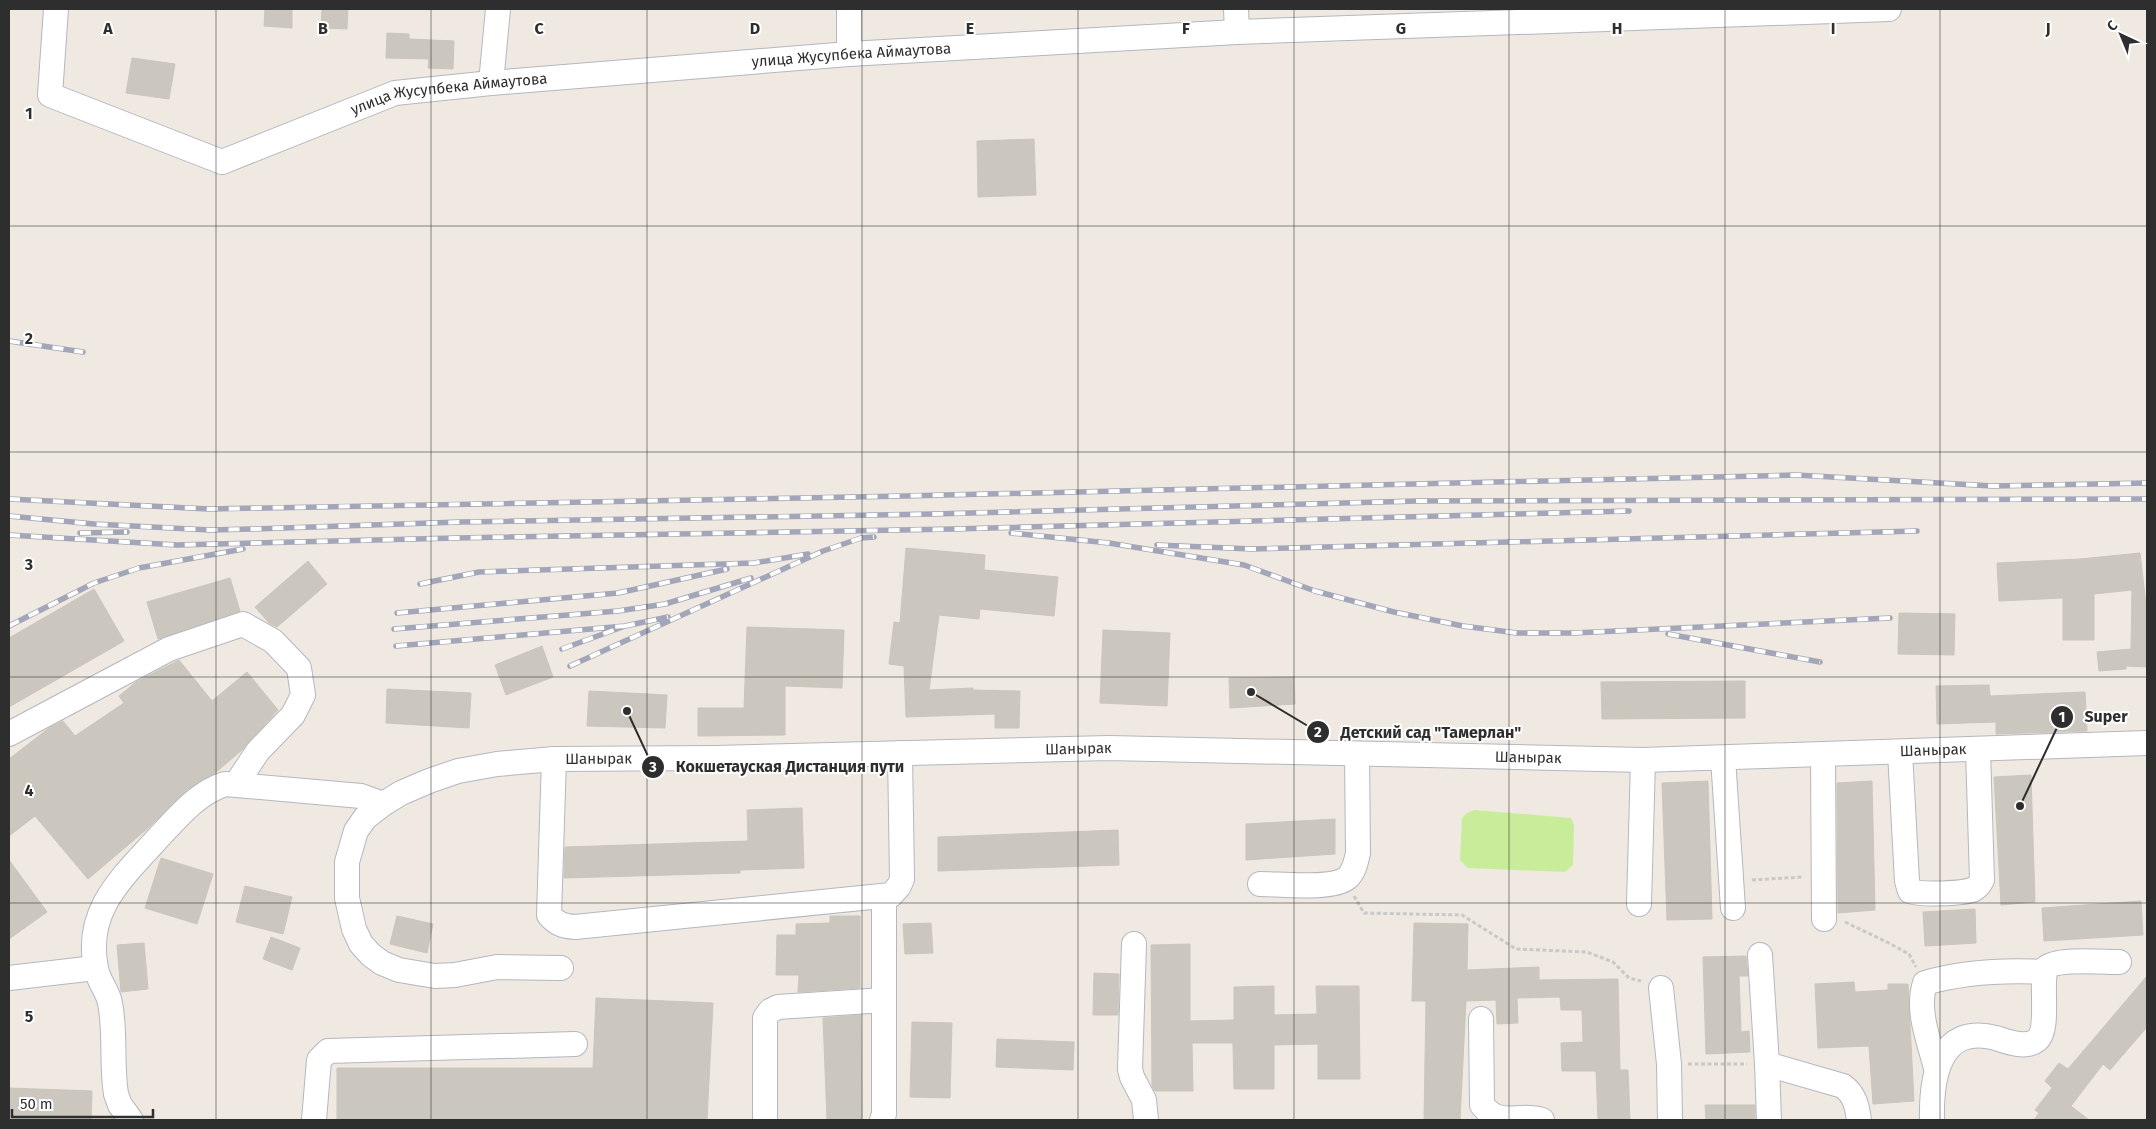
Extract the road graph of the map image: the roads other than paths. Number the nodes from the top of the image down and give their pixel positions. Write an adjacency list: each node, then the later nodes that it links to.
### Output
1 (56, 9): 9 (street, улица Жусупбека Аймаутова)
2 (498, 9): 9 (street)
3 (848, 9): 8 (street)
4 (1236, 9): 7 (street)
5 (1889, 9): 6 (street, улица Жусупбека Аймаутова)
6 (1631, 14): 7 (street, улица Жусупбека Аймаутова)
7 (1237, 32): 8 (street, улица Жусупбека Аймаутова)
8 (850, 54): 9 (street, улица Жусупбека Аймаутова)
9 (491, 83)
10 (9, 734): 20 (street)
11 (2147, 743): 12 (street, Шанырак)
12 (1978, 750): 13 (street, Шанырак); 13 (street)
13 (1900, 752): 16 (street, Шанырак)
14 (900, 753): 15 (street, Шанырак); 18 (street, Шанырак); 23 (street)
15 (1357, 754): 19 (street, Шанырак); 22 (street)
16 (1823, 756): 17 (street, Шанырак); 26 (street)
17 (1723, 758): 19 (street, Шанырак); 25 (street)
18 (554, 759): 21 (street, Шанырак); 23 (street)
19 (1642, 760): 24 (street)
20 (236, 784): 21 (street); 30 (street)
21 (383, 804): 31 (street, Шанырак)
22 (1260, 884)
23 (884, 897): 35 (street)
24 (1639, 904)
25 (1733, 908)
26 (1824, 914)
27 (1134, 944): 44 (street)
28 (1760, 955): 38 (street)
29 (2119, 962): 32 (street)
30 (96, 968): 33 (street); 40 (street)
31 (561, 968)
32 (2044, 972): 39 (street); 39 (street)
33 (9, 978)
34 (1661, 988): 46 (street)
35 (884, 1000): 42 (street); 43 (street)
36 (1481, 1019): 45 (street)
37 (575, 1044): 41 (street)
38 (1767, 1064): 47 (street); 48 (street)
39 (1936, 1068): 49 (street)
40 (131, 1120)
41 (314, 1120)
42 (765, 1120)
43 (882, 1120)
44 (1146, 1120)
45 (1542, 1120)
46 (1670, 1120)
47 (1769, 1120)
48 (1859, 1120)
49 (1932, 1120)

